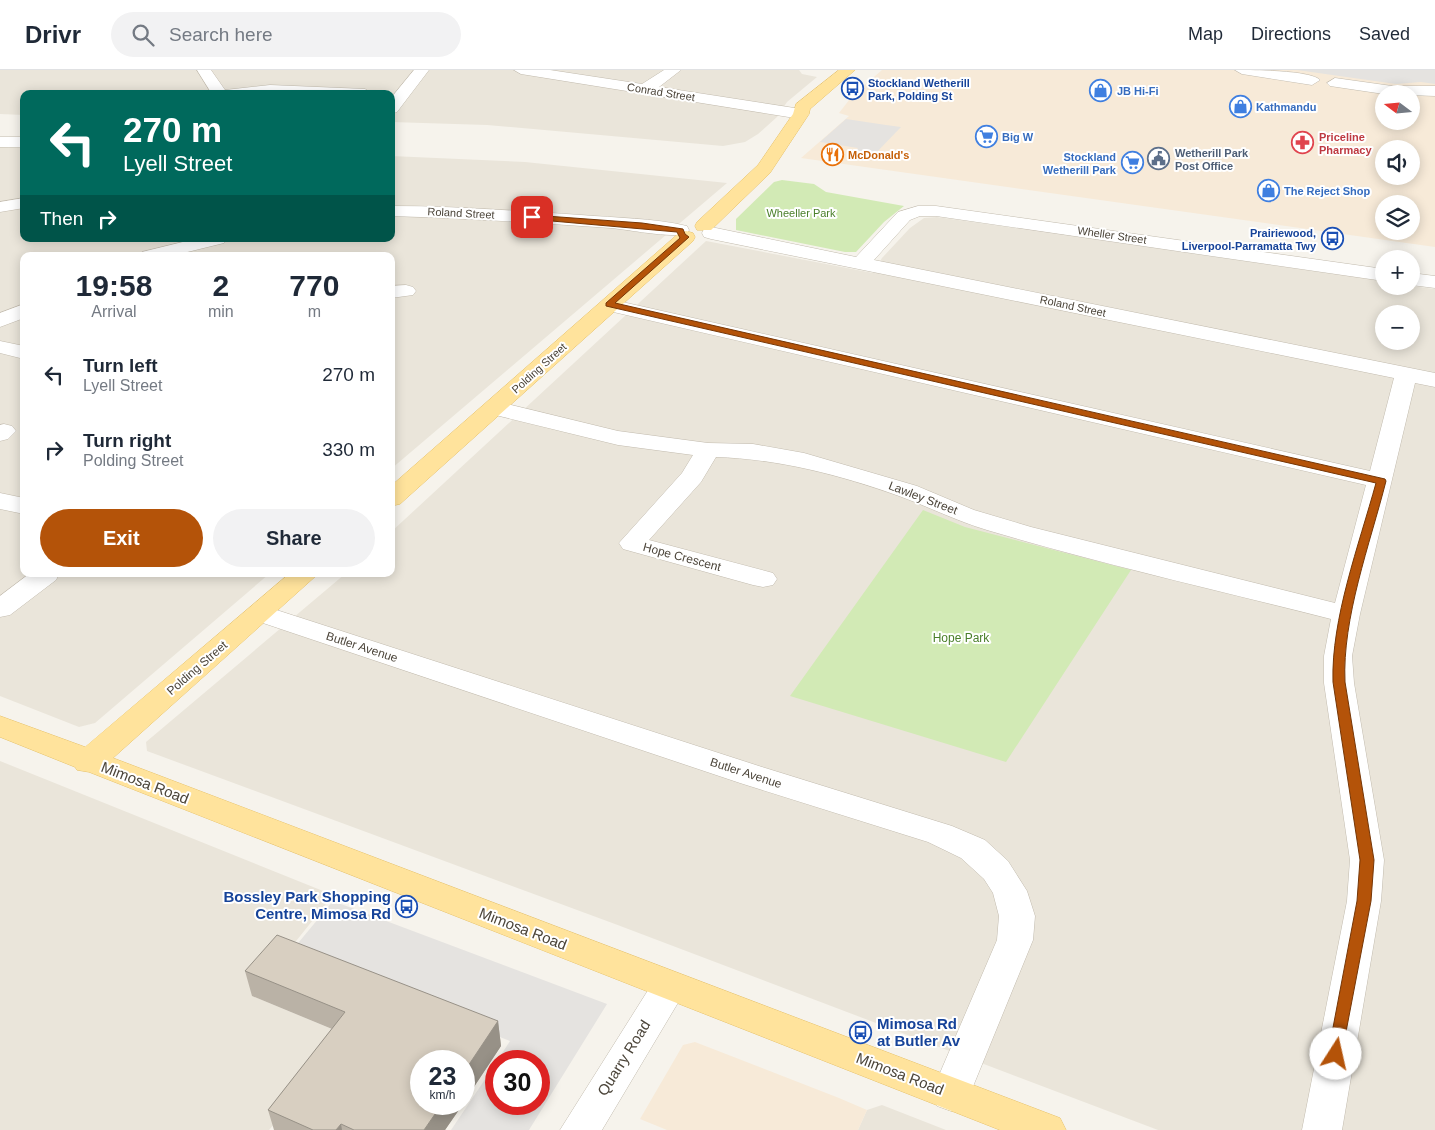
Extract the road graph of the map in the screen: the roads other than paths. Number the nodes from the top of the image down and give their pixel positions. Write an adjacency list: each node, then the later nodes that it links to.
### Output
1 (422, 70): 15 (street)
2 (521, 70): 12 (street, Conrad Street)
3 (674, 70): 12 (street)
4 (848, 70): 16 (main road, Polding Street)
5 (866, 70): 16 (main road)
6 (1242, 70): 9 (street)
7 (1265, 70): 9 (street)
8 (204, 71): 13 (street)
9 (1313, 78): 10 (street)
10 (1336, 81): 11 (street); 14 (street)
11 (1435, 87)
12 (646, 89): 16 (street, Conrad Street)
13 (217, 90)
14 (1435, 91)
15 (397, 95)
16 (801, 114): 22 (main road, Polding Street)
17 (0, 142): 18 (street)
18 (20, 142)
19 (20, 204): 20 (street)
20 (0, 207)
21 (395, 211): 22 (street, Roland Street)
22 (695, 231): 25 (street, Roland Street); 29 (main road, Polding Street)
23 (171, 243): 24 (street)
24 (156, 252)
25 (861, 263): 26 (street, Wheller Street); 34 (street, Roland Street)
26 (1375, 274)
27 (1420, 280): 28 (street)
28 (1435, 282)
29 (609, 304): 35 (main road, Polding Street); 37 (street)
30 (20, 312): 31 (street)
31 (0, 321)
32 (0, 347): 33 (street)
33 (20, 351)
34 (1421, 378): 37 (street)
35 (495, 408): 36 (street, Lawley Street); 38 (main road, Polding Street)
36 (708, 450): 43 (street, Hope Crescent); 46 (street, Lawley Street)
37 (1381, 481): 46 (street)
38 (395, 495)
39 (0, 501): 40 (street)
40 (20, 505)
41 (42, 577): 44 (street)
42 (302, 577): 45 (main road, Polding Street)
43 (763, 579)
44 (0, 609)
45 (260, 613): 48 (main road, Polding Street); 50 (street, Butler Avenue)
46 (1346, 614): 53 (street)
47 (0, 726): 48 (main road, Mimosa Road)
48 (88, 762): 49 (main road, Mimosa Road)
49 (670, 986): 50 (main road, Mimosa Road); 51 (street, Quarry Road)
50 (951, 1094): 52 (main road, Mimosa Road)
51 (580, 1130)
52 (1046, 1130)
53 (1322, 1130)

